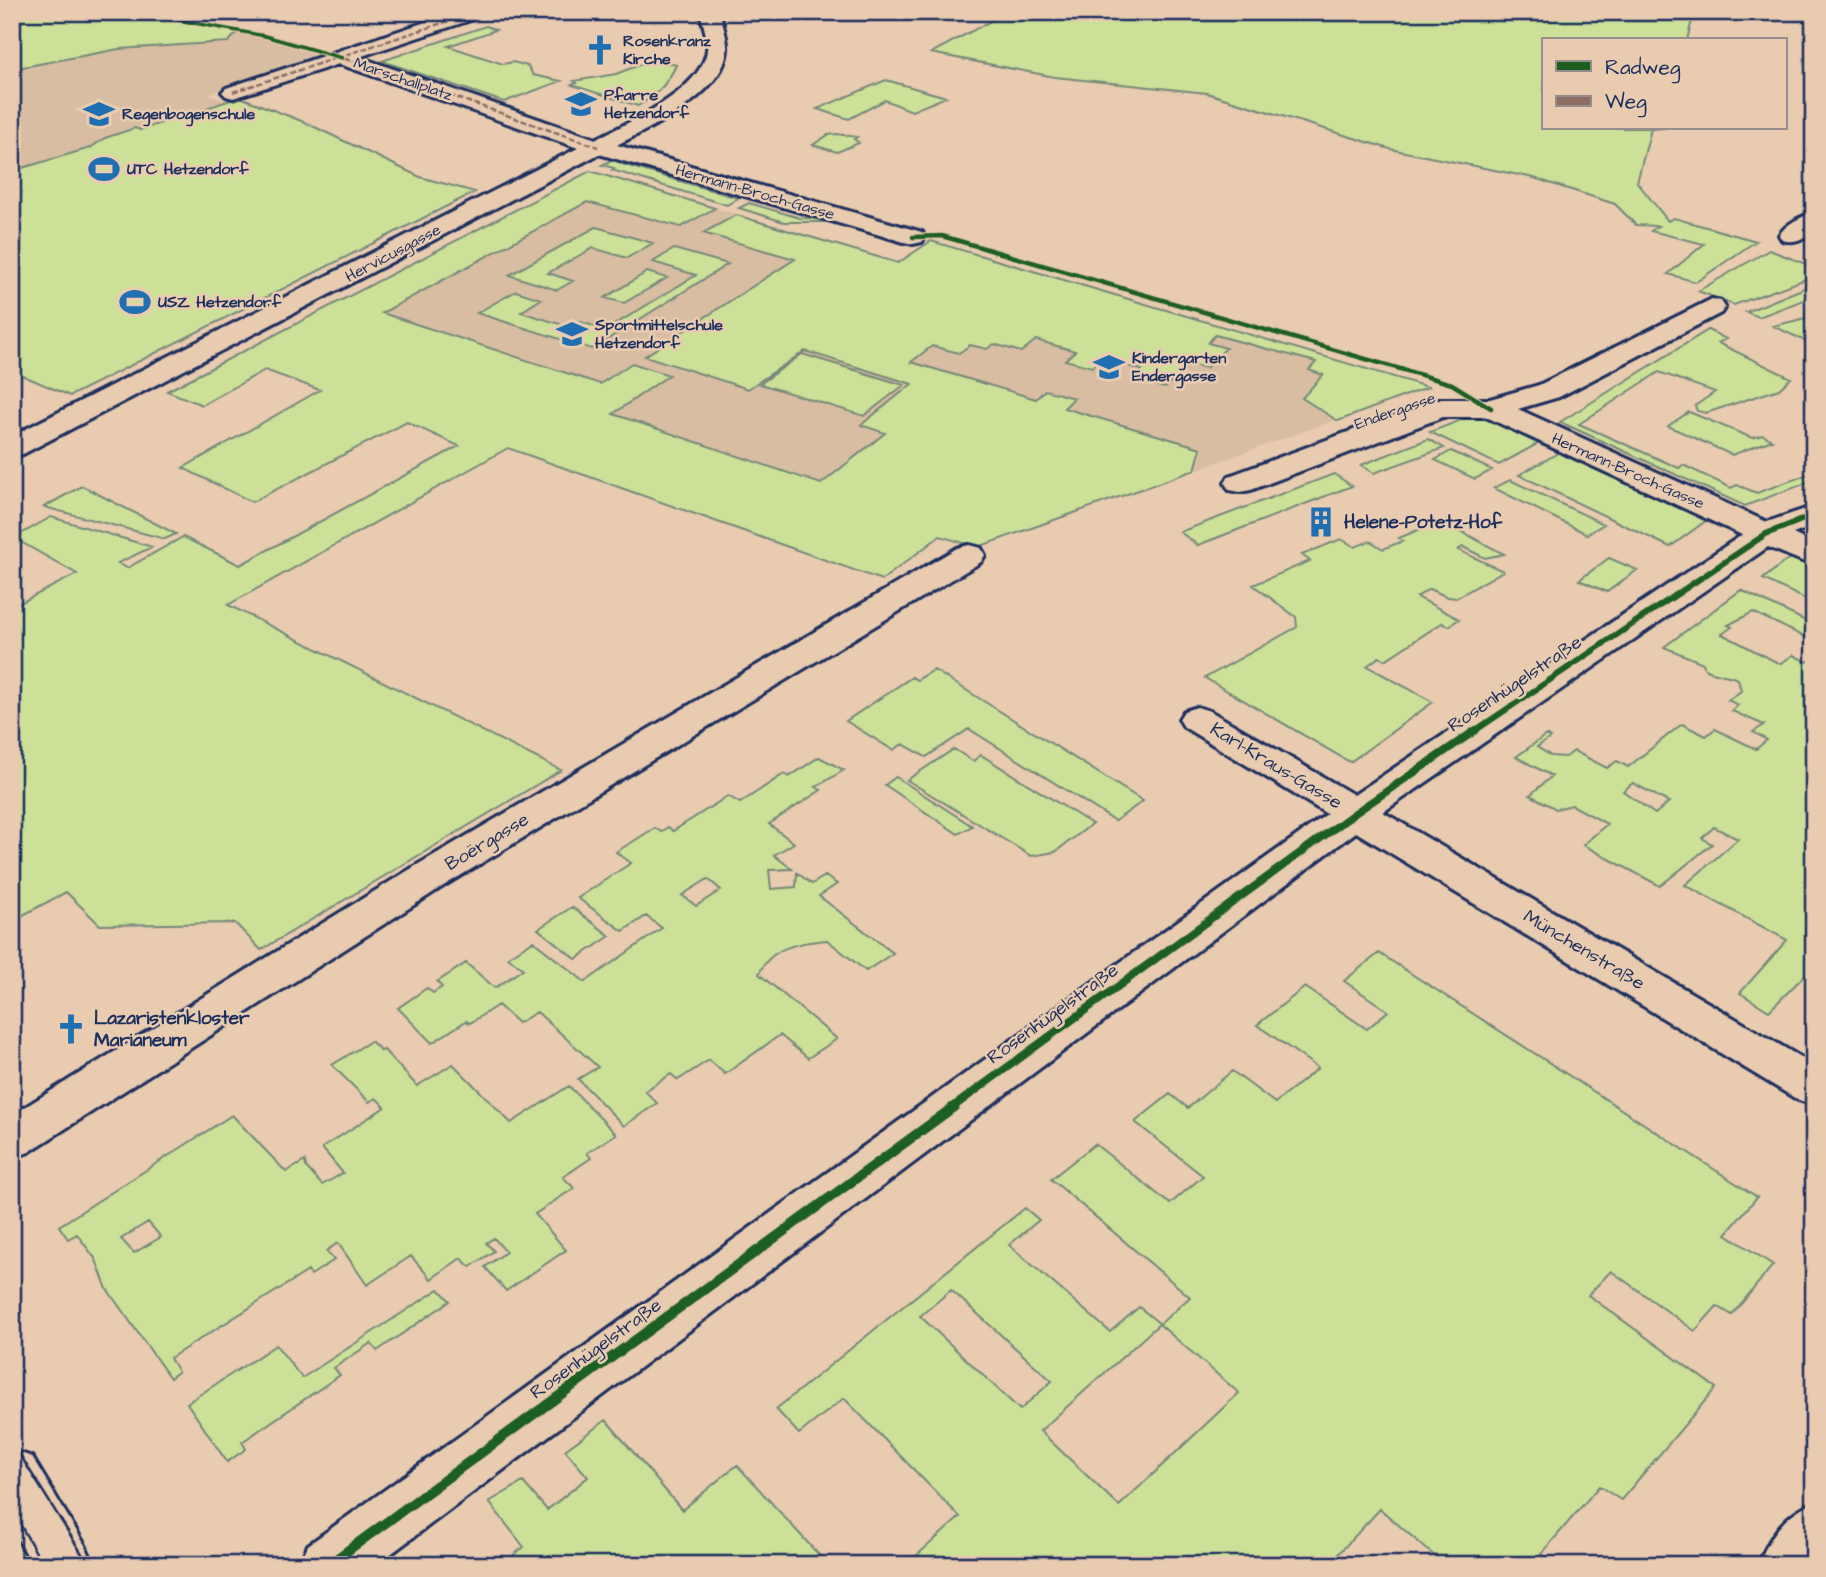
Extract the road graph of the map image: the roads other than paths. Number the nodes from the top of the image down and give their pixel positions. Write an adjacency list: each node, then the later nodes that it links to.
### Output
1 (476, 12): 3 (street, Marschallplatz)
2 (710, 12): 5 (street, Hervicusgasse)
3 (342, 58): 4 (street); 5 (street, Marschallplatz)
4 (233, 92)
5 (598, 147): 8 (street, Hermann-Broch-Gasse); 11 (street, Hervicusgasse)
6 (1814, 220): 7 (street)
7 (1791, 235)
8 (913, 237)
9 (1712, 307): 10 (street, Endergasse)
10 (1491, 408): 12 (street, Endergasse); 14 (street, Hermann-Broch-Gasse)
11 (12, 448)
12 (1240, 483)
13 (1814, 515): 14 (street, Rosenhügelstraße)
14 (1766, 534): 16 (street, Hermann-Broch-Gasse); 18 (street, Rosenhügelstraße)
15 (969, 555): 20 (street, Boërgasse)
16 (1814, 556)
17 (1197, 719): 18 (street, Karl-Kraus-Gasse)
18 (1355, 813): 19 (street, Münchenstraße); 24 (street, Rosenhügelstraße)
19 (1814, 1087)
20 (12, 1139)
21 (12, 1476): 23 (street)
22 (1814, 1530): 25 (street)
23 (65, 1565)
24 (328, 1565)
25 (1787, 1565)

